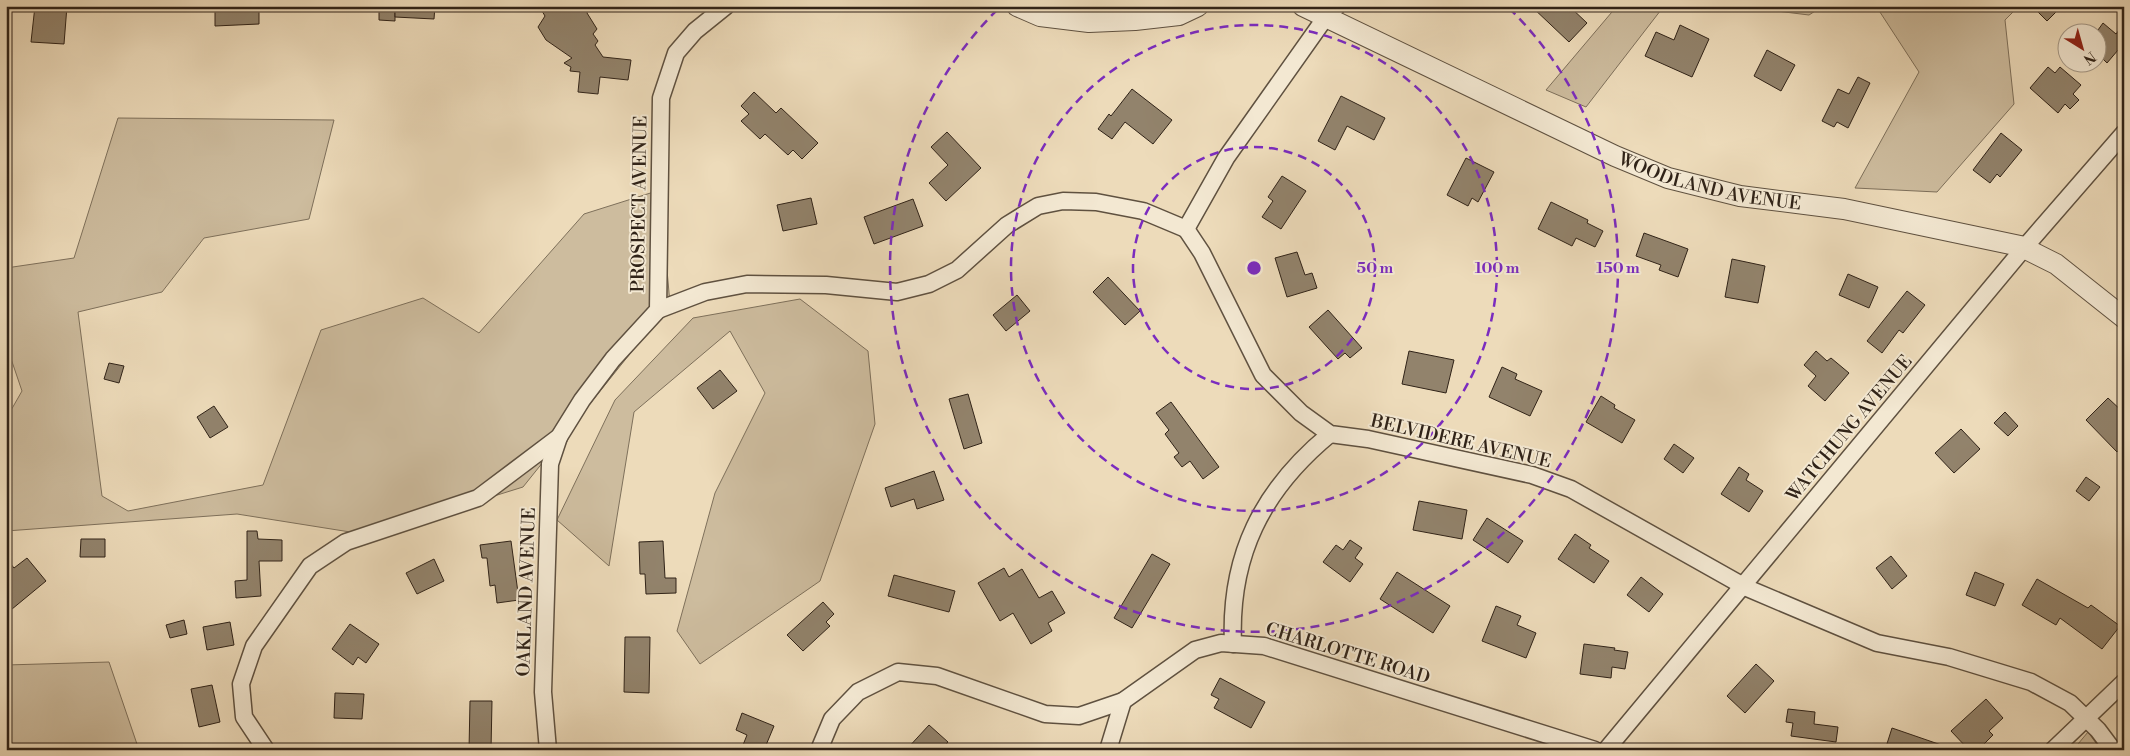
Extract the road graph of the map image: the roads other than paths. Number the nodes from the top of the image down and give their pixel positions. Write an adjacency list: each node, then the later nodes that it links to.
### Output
1 (726, 6): 9 (street, PROSPECT AVENUE)
2 (1017, 6): 3 (street)
3 (1198, 6)
4 (1303, 6): 5 (street, WOODLAND AVENUE)
5 (1331, 12): 7 (street); 8 (street, WOODLAND AVENUE)
6 (2124, 133): 8 (street, WATCHUNG AVENUE)
7 (1186, 229): 9 (street); 11 (street, BELVIDERE AVENUE)
8 (2024, 248): 10 (street, WOODLAND AVENUE); 13 (street, WATCHUNG AVENUE)
9 (658, 310): 12 (street, PROSPECT AVENUE)
10 (2124, 318)
11 (1330, 434): 13 (street, BELVIDERE AVENUE); 14 (street)
12 (560, 437): 18 (street, PROSPECT AVENUE); 19 (street, OAKLAND AVENUE)
13 (1743, 586): 17 (street, BELVIDERE AVENUE); 23 (street, WATCHUNG AVENUE)
14 (1233, 644): 16 (street, CHARLOTTE ROAD); 22 (street, CHARLOTTE ROAD)
15 (2124, 682): 17 (street)
16 (1123, 701): 20 (street, CHARLOTTE ROAD); 21 (street)
17 (2085, 719): 24 (street); 25 (street, BELVIDERE AVENUE)
18 (266, 750)
19 (548, 750)
20 (819, 750)
21 (1108, 750)
22 (1595, 750)
23 (1606, 750)
24 (2053, 750)
25 (2113, 750)

